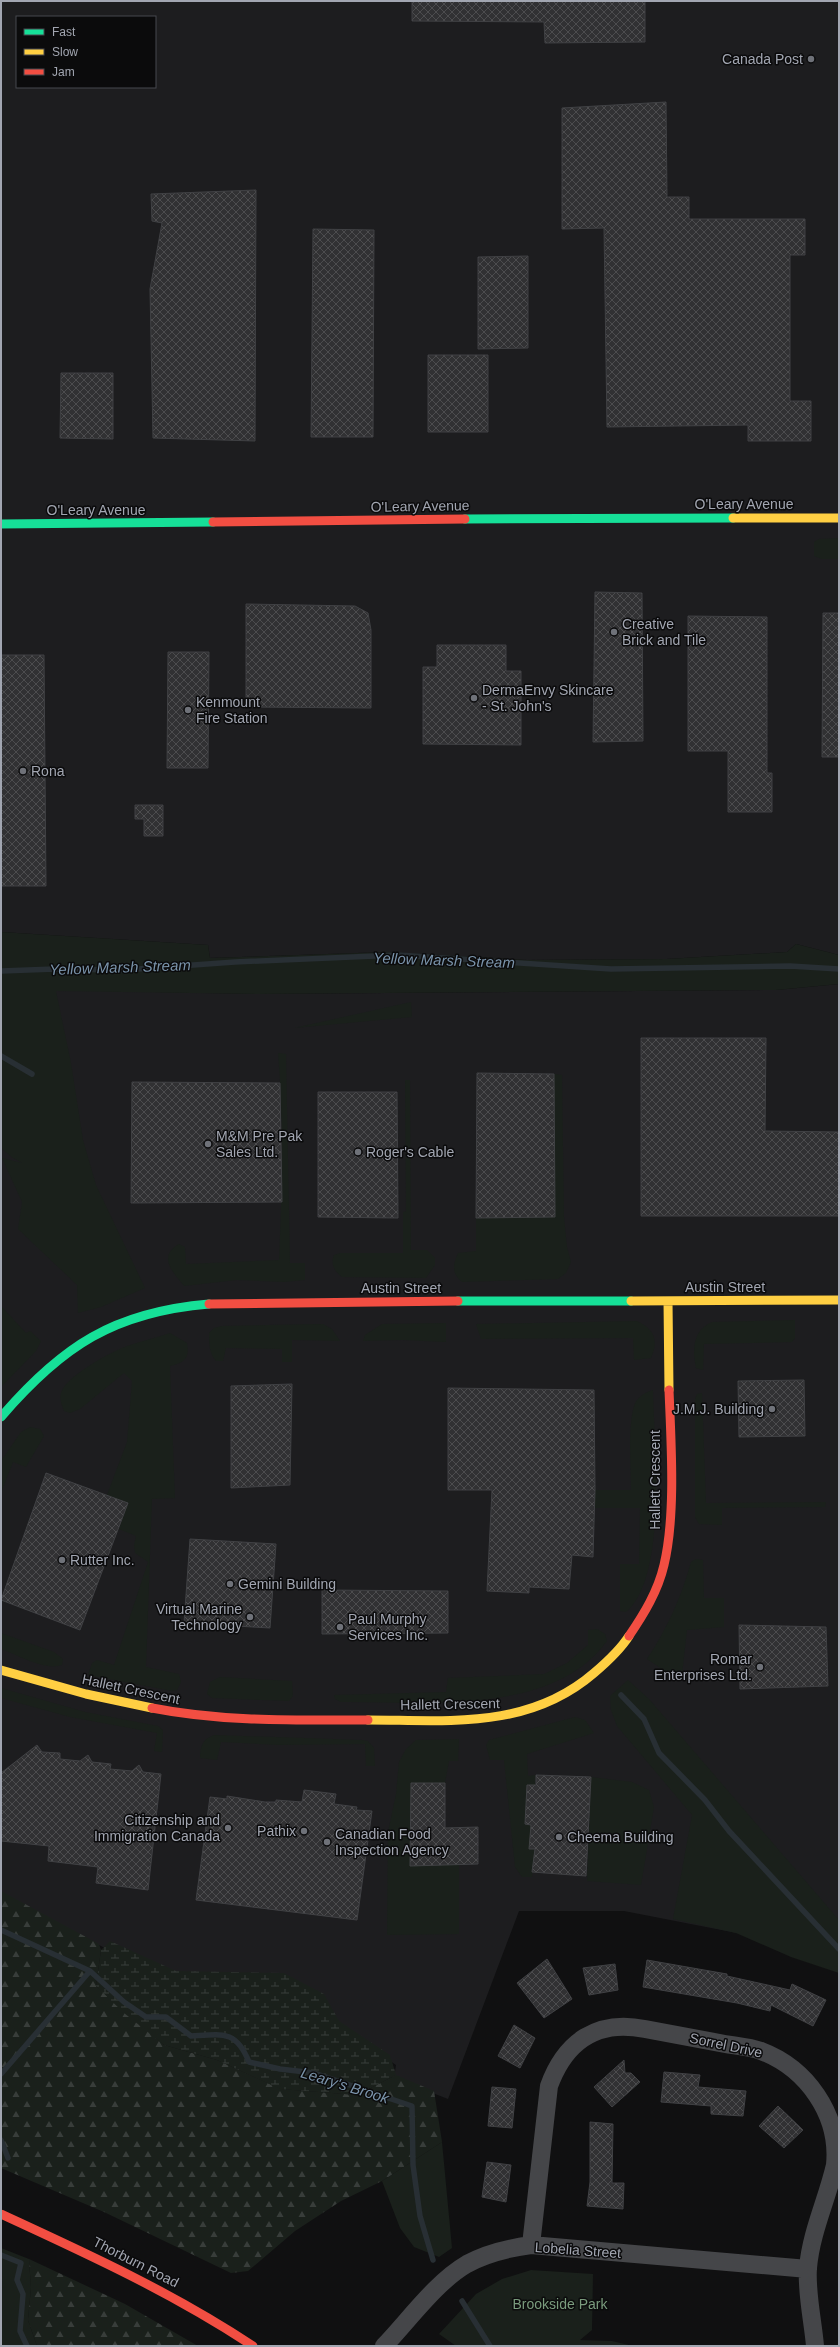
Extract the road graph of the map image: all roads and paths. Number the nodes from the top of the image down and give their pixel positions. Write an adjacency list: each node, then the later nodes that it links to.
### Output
1 (839, 518): 2 (street, O'Leary Avenue)
2 (1, 524)
3 (839, 1300): 4 (street, Austin Street)
4 (668, 1301): 5 (street, Austin Street); 6 (street, Hallett Crescent)
5 (1, 1417)
6 (1, 1670)
7 (1, 2214): 10 (street, Thorburn Road)
8 (531, 2245): 9 (street, Lobelia Street); 9 (street, Sorrel Drive); 11 (street, Lobelia Street)
9 (808, 2269): 12 (street, Sorrel Drive)
10 (253, 2346)
11 (384, 2346)
12 (815, 2346)

